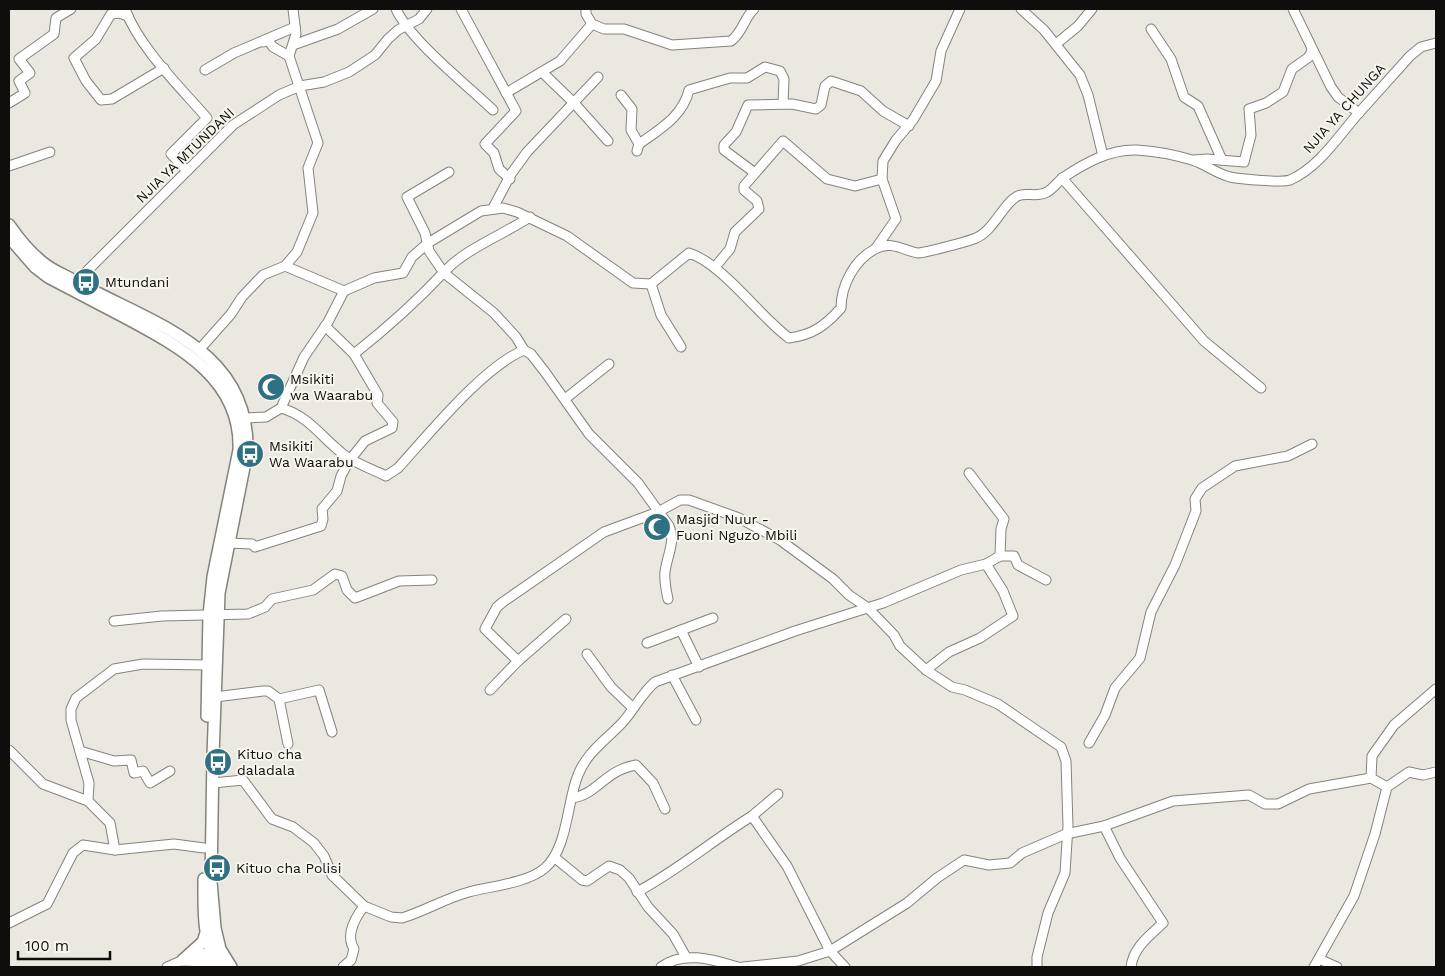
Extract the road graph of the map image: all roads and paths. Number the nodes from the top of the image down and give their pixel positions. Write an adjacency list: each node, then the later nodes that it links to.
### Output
1 (71, 9): 32 (street)
2 (293, 9): 16 (street)
3 (373, 9): 21 (street)
4 (396, 9): 15 (street)
5 (427, 9): 15 (street, NJIA YA MTUNDANI)
6 (461, 9): 29 (street)
7 (586, 9): 14 (street)
8 (754, 9): 14 (street)
9 (960, 9): 36 (street)
10 (1021, 9): 20 (street)
11 (1092, 9): 20 (street)
12 (1293, 9): 22 (street)
13 (127, 12): 24 (street); 24 (street)
14 (592, 24): 26 (street)
15 (406, 26): 28 (street, NJIA YA MTUNDANI); 34 (street)
16 (296, 27): 19 (street); 21 (street)
17 (1151, 30): 41 (street)
18 (1436, 42): 35 (street, NJIA YA CHUNGA)
19 (258, 43): 23 (street); 25 (street)
20 (1056, 44): 39 (street)
21 (293, 45): 23 (street)
22 (1312, 50): 35 (street); 41 (street)
23 (290, 56): 28 (street)
24 (164, 68): 43 (street)
25 (205, 70)
26 (542, 72): 29 (street); 31 (street)
27 (598, 77): 31 (street)
28 (300, 86): 43 (street, NJIA YA MTUNDANI); 55 (street)
29 (506, 93): 47 (street)
30 (621, 95): 33 (street)
31 (574, 103): 37 (street); 47 (street)
32 (9, 104)
33 (783, 104): 36 (street); 45 (street)
34 (493, 110)
35 (1359, 112): 40 (street, NJIA YA CHUNGA)
36 (909, 126): 48 (street)
37 (608, 141)
38 (50, 152): 42 (street)
39 (1103, 156): 40 (street, NJIA YA CHUNGA); 46 (street, NJIA YA CHUNGA)
40 (1194, 160): 41 (street)
41 (1222, 160)
42 (9, 166)
43 (187, 171): 58 (street, NJIA YA MTUNDANI)
44 (449, 172): 53 (street)
45 (754, 173): 48 (street); 56 (street)
46 (1062, 178): 54 (street, NJIA YA CHUNGA); 67 (street)
47 (510, 179): 49 (street)
48 (882, 179): 54 (street)
49 (492, 208): 50 (street); 53 (street)
50 (530, 217): 57 (street); 59 (street)
51 (9, 225): 58 (main road)
52 (9, 237): 82 (main road)
53 (428, 243): 57 (street); 60 (street)
54 (876, 248): 56 (street)
55 (285, 266): 60 (street); 63 (street)
56 (714, 267): 59 (street)
57 (444, 273): 64 (street); 65 (street)
58 (76, 282): 63 (main road)
59 (651, 284): 62 (street)
60 (344, 291): 61 (street)
61 (325, 326): 65 (street); 69 (street)
62 (681, 347)
63 (199, 350): 70 (main road)
64 (524, 350): 68 (street); 72 (street)
65 (354, 354): 72 (street)
66 (609, 364): 68 (street)
67 (1261, 388)
68 (565, 399): 74 (street)
69 (281, 408): 70 (street); 72 (street)
70 (245, 418): 75 (main road)
71 (1312, 444): 101 (street)
72 (351, 458): 75 (street)
73 (969, 473): 76 (street)
74 (658, 512): 80 (street); 81 (street); 89 (street)
75 (227, 543): 82 (main road)
76 (1000, 556): 77 (street); 79 (street)
77 (986, 564): 81 (street); 92 (street)
78 (432, 580): 82 (street)
79 (1046, 580)
80 (668, 599)
81 (868, 608): 91 (street); 92 (street)
82 (214, 615): 85 (street); 90 (main road); 96 (main road)
83 (713, 618): 86 (street)
84 (566, 619): 89 (street)
85 (114, 620)
86 (681, 630): 87 (street); 91 (street)
87 (647, 643)
88 (587, 654): 98 (street)
89 (518, 661): 95 (street)
90 (209, 665): 104 (street); 117 (main road)
91 (698, 666): 93 (street)
92 (926, 670): 116 (street)
93 (672, 675): 98 (street); 99 (street)
94 (1436, 689): 107 (street)
95 (490, 690)
96 (215, 697): 97 (street); 108 (main road)
97 (280, 699): 100 (street); 102 (street)
98 (633, 708): 111 (street)
99 (696, 720)
100 (332, 732)
101 (1089, 743)
102 (288, 744)
103 (9, 750): 112 (street)
104 (80, 751): 105 (street); 112 (street)
105 (170, 771)
106 (1436, 772): 109 (street)
107 (1371, 778): 109 (street); 115 (street)
108 (213, 783): 121 (street); 124 (main road)
109 (1388, 787): 127 (street)
110 (778, 794): 114 (street)
111 (572, 798): 113 (street); 119 (street)
112 (88, 801): 118 (street)
113 (665, 808)
114 (752, 816): 120 (street); 125 (street)
115 (1104, 826): 116 (street); 138 (street)
116 (1066, 834): 125 (street); 137 (street)
117 (204, 848): 118 (street); 123 (main road)
118 (115, 850): 122 (street)
119 (554, 857): 120 (street); 121 (street)
120 (637, 892): 126 (street)
121 (364, 906): 132 (street)
122 (9, 923)
123 (206, 933): 124 (main road); 128 (main road)
124 (216, 951): 128 (street); 130 (main road); 131 (main road)
125 (830, 951): 135 (street); 136 (street)
126 (686, 957): 133 (street); 134 (street)
127 (1319, 959): 139 (street); 140 (street)
128 (182, 960): 129 (street); 130 (main road)
129 (167, 967)
130 (219, 967)
131 (231, 967)
132 (343, 967)
133 (661, 967)
134 (738, 967)
135 (743, 967)
136 (845, 967)
137 (1037, 967)
138 (1131, 967)
139 (1314, 967)
140 (1337, 967)

